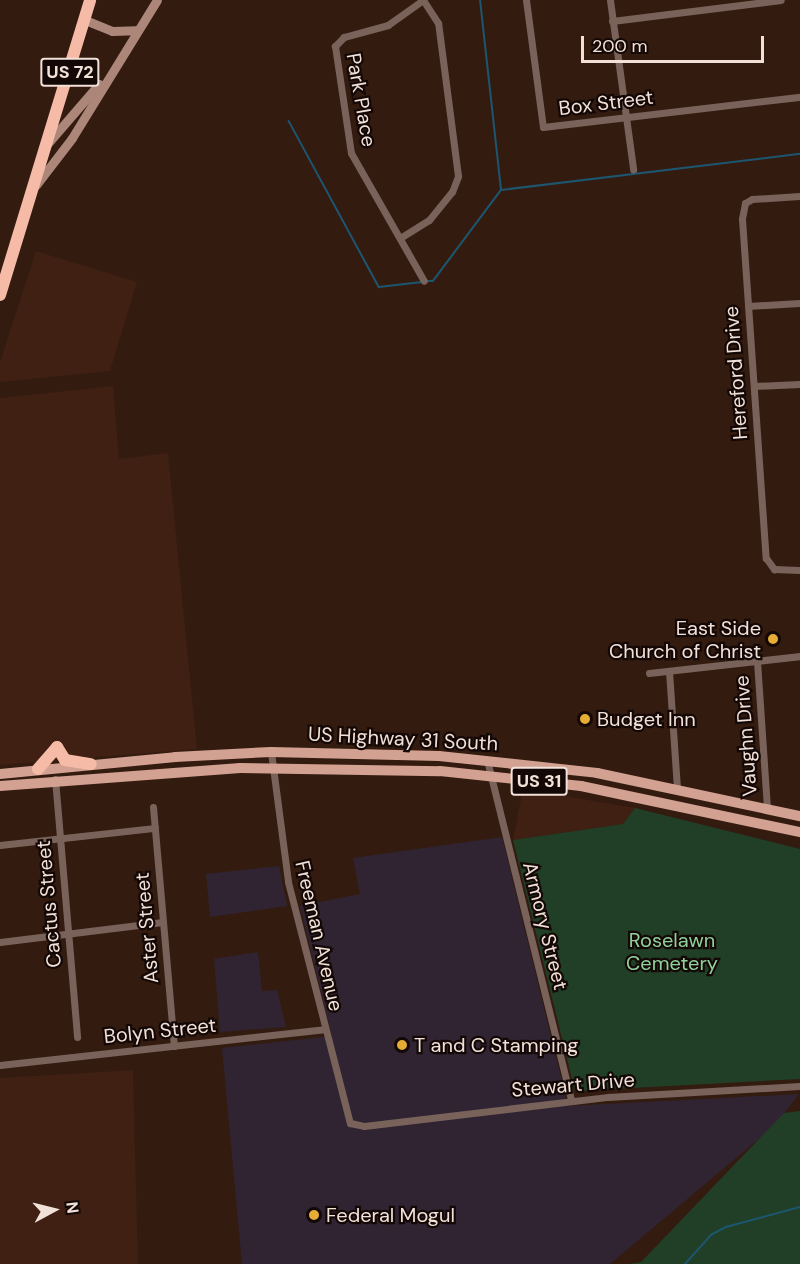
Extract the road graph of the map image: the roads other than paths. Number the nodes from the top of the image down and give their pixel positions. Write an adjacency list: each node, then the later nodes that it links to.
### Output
1 (90, 0): 7 (highway, US 72)
2 (157, 0): 9 (street)
3 (423, 0): 17 (street); 17 (street, Park Place)
4 (526, 0): 12 (street, Box Street)
5 (610, 0): 8 (street)
6 (781, 0): 8 (street)
7 (85, 20): 9 (street); 13 (highway, US 72)
8 (612, 21): 12 (street)
9 (136, 30): 10 (street)
10 (121, 56): 13 (street); 15 (street)
11 (800, 97): 12 (street, Box Street)
12 (626, 117): 14 (street)
13 (48, 143): 15 (highway, US 72)
14 (633, 169)
15 (36, 185): 19 (highway, US 72)
16 (800, 196): 21 (street, Hereford Drive)
17 (400, 238): 18 (street, Park Place)
18 (424, 281)
19 (0, 295)
20 (800, 303): 21 (street)
21 (748, 306): 23 (street, Hereford Drive)
22 (800, 384): 23 (street)
23 (754, 386): 24 (street, Hereford Drive)
24 (800, 570)
25 (800, 656): 26 (street)
26 (757, 661): 27 (street); 41 (street, Vaughn Drive)
27 (669, 671): 28 (street); 39 (street)
28 (649, 673)
29 (271, 752): 30 (main road, US Highway 31 South / US 31); 31 (main road, US Highway 31 South / US 31); 32 (street, Freeman Avenue)
30 (487, 760): 36 (street, Armory Street); 39 (main road, US Highway 31 South / US 31)
31 (91, 764): 33 (main road, US Highway 31 South / US 31); 34 (highway)
32 (273, 766): 36 (main road, US Highway 31 South / US 31); 37 (main road, US Highway 31 South / US 31); 50 (street, Freeman Avenue)
33 (55, 768): 34 (main road, US Highway 31 South / US 31); 37 (street, Cactus Street)
34 (38, 769): 35 (main road, US Highway 31 South / US 31)
35 (0, 774)
36 (492, 775): 44 (main road, US Highway 31 South / US 31); 55 (street, Armory Street)
37 (55, 781): 38 (main road, US Highway 31 South / US 31); 45 (street, Cactus Street)
38 (0, 786)
39 (677, 788): 41 (main road, US Highway 31 South / US 31)
40 (153, 807): 43 (street, Aster Street)
41 (767, 808): 42 (main road, US Highway 31 South / US 31)
42 (800, 816)
43 (155, 828): 45 (street); 47 (street, Aster Street)
44 (800, 832)
45 (60, 838): 46 (street); 48 (street, Cactus Street)
46 (0, 845)
47 (163, 922): 48 (street); 52 (street, Aster Street)
48 (67, 933): 49 (street); 51 (street, Cactus Street)
49 (0, 942)
50 (324, 1029): 52 (street, Bolyn Street); 56 (street, Freeman Avenue)
51 (77, 1037)
52 (174, 1046): 53 (street, Bolyn Street)
53 (0, 1065)
54 (800, 1086): 55 (street, Stewart Drive)
55 (572, 1100): 56 (street, Stewart Drive)
56 (350, 1123)

